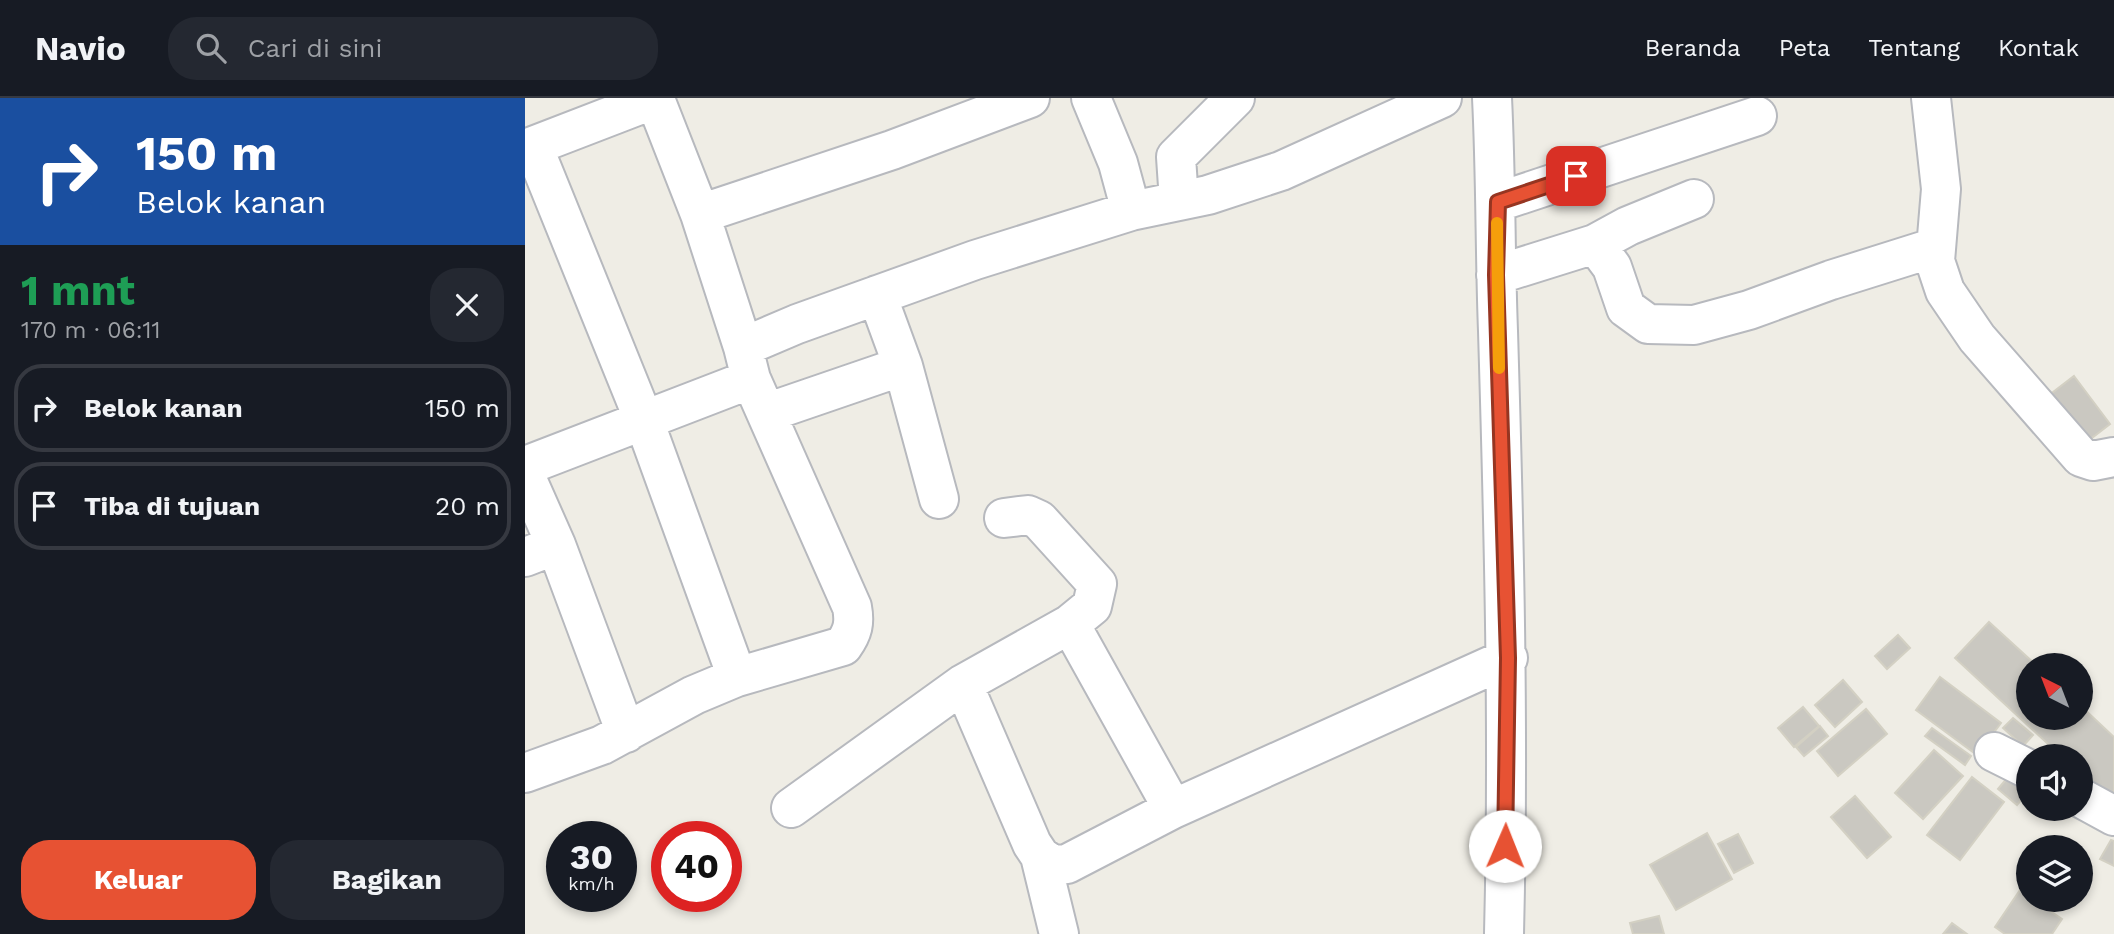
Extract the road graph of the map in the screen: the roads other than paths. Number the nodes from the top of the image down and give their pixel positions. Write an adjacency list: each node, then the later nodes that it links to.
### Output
1 (1030, 98): 15 (street)
2 (1091, 98): 10 (street)
3 (1235, 98): 11 (street)
4 (1442, 98): 11 (street)
5 (1492, 98): 13 (street)
6 (1931, 98): 17 (street)
7 (656, 99): 9 (street); 15 (street)
8 (1757, 116): 13 (street)
9 (529, 148): 23 (street)
10 (1118, 163): 11 (street); 14 (street)
11 (1177, 184): 14 (street)
12 (1694, 199): 16 (street)
13 (1498, 202): 18 (street)
14 (1131, 211): 19 (street)
15 (700, 214): 20 (street)
16 (1595, 244): 17 (street); 18 (street)
17 (1936, 247): 24 (street)
18 (1496, 275): 31 (street)
19 (877, 295): 20 (street); 21 (street)
20 (747, 363): 22 (street); 23 (street)
21 (904, 366): 22 (street); 27 (street)
22 (766, 413): 32 (street)
23 (643, 418): 25 (street); 32 (street)
24 (2114, 457)
25 (525, 466)
26 (525, 475): 29 (street)
27 (939, 499)
28 (1004, 518): 30 (street)
29 (540, 551): 34 (street)
30 (1070, 624): 33 (street); 40 (street)
31 (1508, 658): 40 (street); 44 (street)
32 (737, 677): 34 (street)
33 (963, 684): 39 (street); 42 (street)
34 (626, 733): 37 (street)
35 (1994, 752): 36 (street)
36 (2016, 763)
37 (525, 773)
38 (2093, 805): 41 (street)
39 (791, 808)
40 (1173, 809): 42 (street)
41 (2114, 816)
42 (1040, 856): 43 (street)
43 (1059, 934)
44 (1504, 934)

